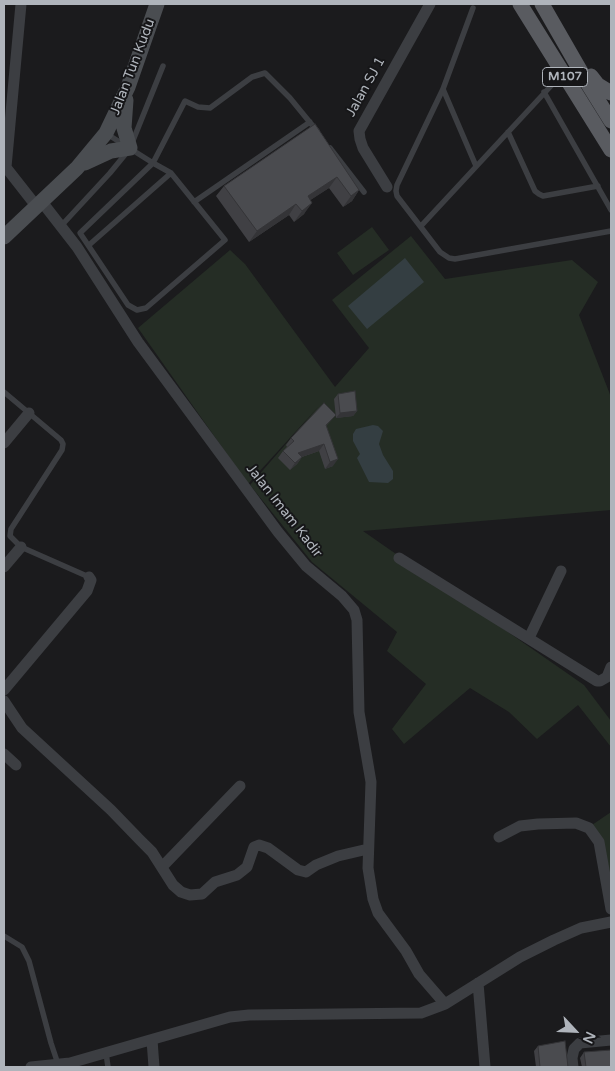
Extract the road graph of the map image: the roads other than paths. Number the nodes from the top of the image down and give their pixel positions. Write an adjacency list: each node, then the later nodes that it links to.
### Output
1 (21, 4): 23 (street)
2 (156, 4): 10 (main road, Jalan Tun Kudu)
3 (430, 4): 28 (street, Jalan SJ 1)
4 (520, 4): 9 (main road, M107)
5 (542, 4): 7 (main road, M107)
6 (473, 8): 11 (lane)
7 (550, 17): 13 (main road); 14 (main road, M107)
8 (162, 66): 20 (lane)
9 (563, 72): 12 (lane); 21 (main road, M107)
10 (128, 87): 17 (main road, Jalan Tun Kudu); 20 (main road)
11 (443, 89): 24 (lane); 34 (lane)
12 (544, 92): 16 (lane); 27 (lane)
13 (611, 93)
14 (611, 121)
15 (310, 122): 18 (lane); 22 (lane); 30 (lane)
16 (508, 132): 24 (lane); 27 (lane)
17 (106, 133): 20 (lane); 25 (main road, Jalan Tun Kudu)
18 (322, 137)
19 (328, 145): 29 (lane)
20 (130, 148): 22 (lane); 25 (main road); 33 (lane)
21 (611, 150)
22 (153, 163): 26 (lane); 37 (lane)
23 (5, 166): 31 (street, Jalan Imam Kadir)
24 (476, 166): 34 (lane)
25 (77, 168): 31 (main road, Jalan Tun Kudu)
26 (171, 173): 30 (lane); 37 (lane)
27 (598, 186): 32 (lane)
28 (387, 187)
29 (364, 192)
30 (194, 202): 37 (lane)
31 (39, 205): 33 (street, Jalan Imam Kadir); 36 (main road, Jalan Tun Kudu)
32 (611, 210)
33 (61, 226): 54 (street, Jalan Imam Kadir)
34 (421, 226): 35 (lane)
35 (611, 230)
36 (4, 237)
37 (89, 245)
38 (4, 392): 39 (lane)
39 (29, 413): 40 (street); 41 (lane)
40 (4, 443)
41 (21, 548): 43 (street); 45 (lane)
42 (399, 558): 46 (street)
43 (4, 567)
44 (561, 571): 46 (street)
45 (89, 577): 48 (street)
46 (528, 638): 47 (street)
47 (611, 668)
48 (4, 690)
49 (4, 701): 55 (street)
50 (4, 754): 51 (street)
51 (16, 764)
52 (240, 786): 55 (street)
53 (499, 837): 56 (street)
54 (368, 849): 55 (street); 60 (street, Jalan Imam Kadir)
55 (162, 867)
56 (611, 909)
57 (611, 922): 59 (street)
58 (4, 936): 64 (lane)
59 (478, 983): 60 (street); 69 (street)
60 (445, 1004): 61 (street)
61 (152, 1040): 63 (street); 68 (street)
62 (611, 1040): 70 (street)
63 (106, 1053): 65 (street); 67 (lane)
64 (58, 1064): 65 (street); 66 (street)
65 (71, 1065)
66 (31, 1067)
67 (108, 1067)
68 (154, 1067)
69 (485, 1067)
70 (573, 1067)

